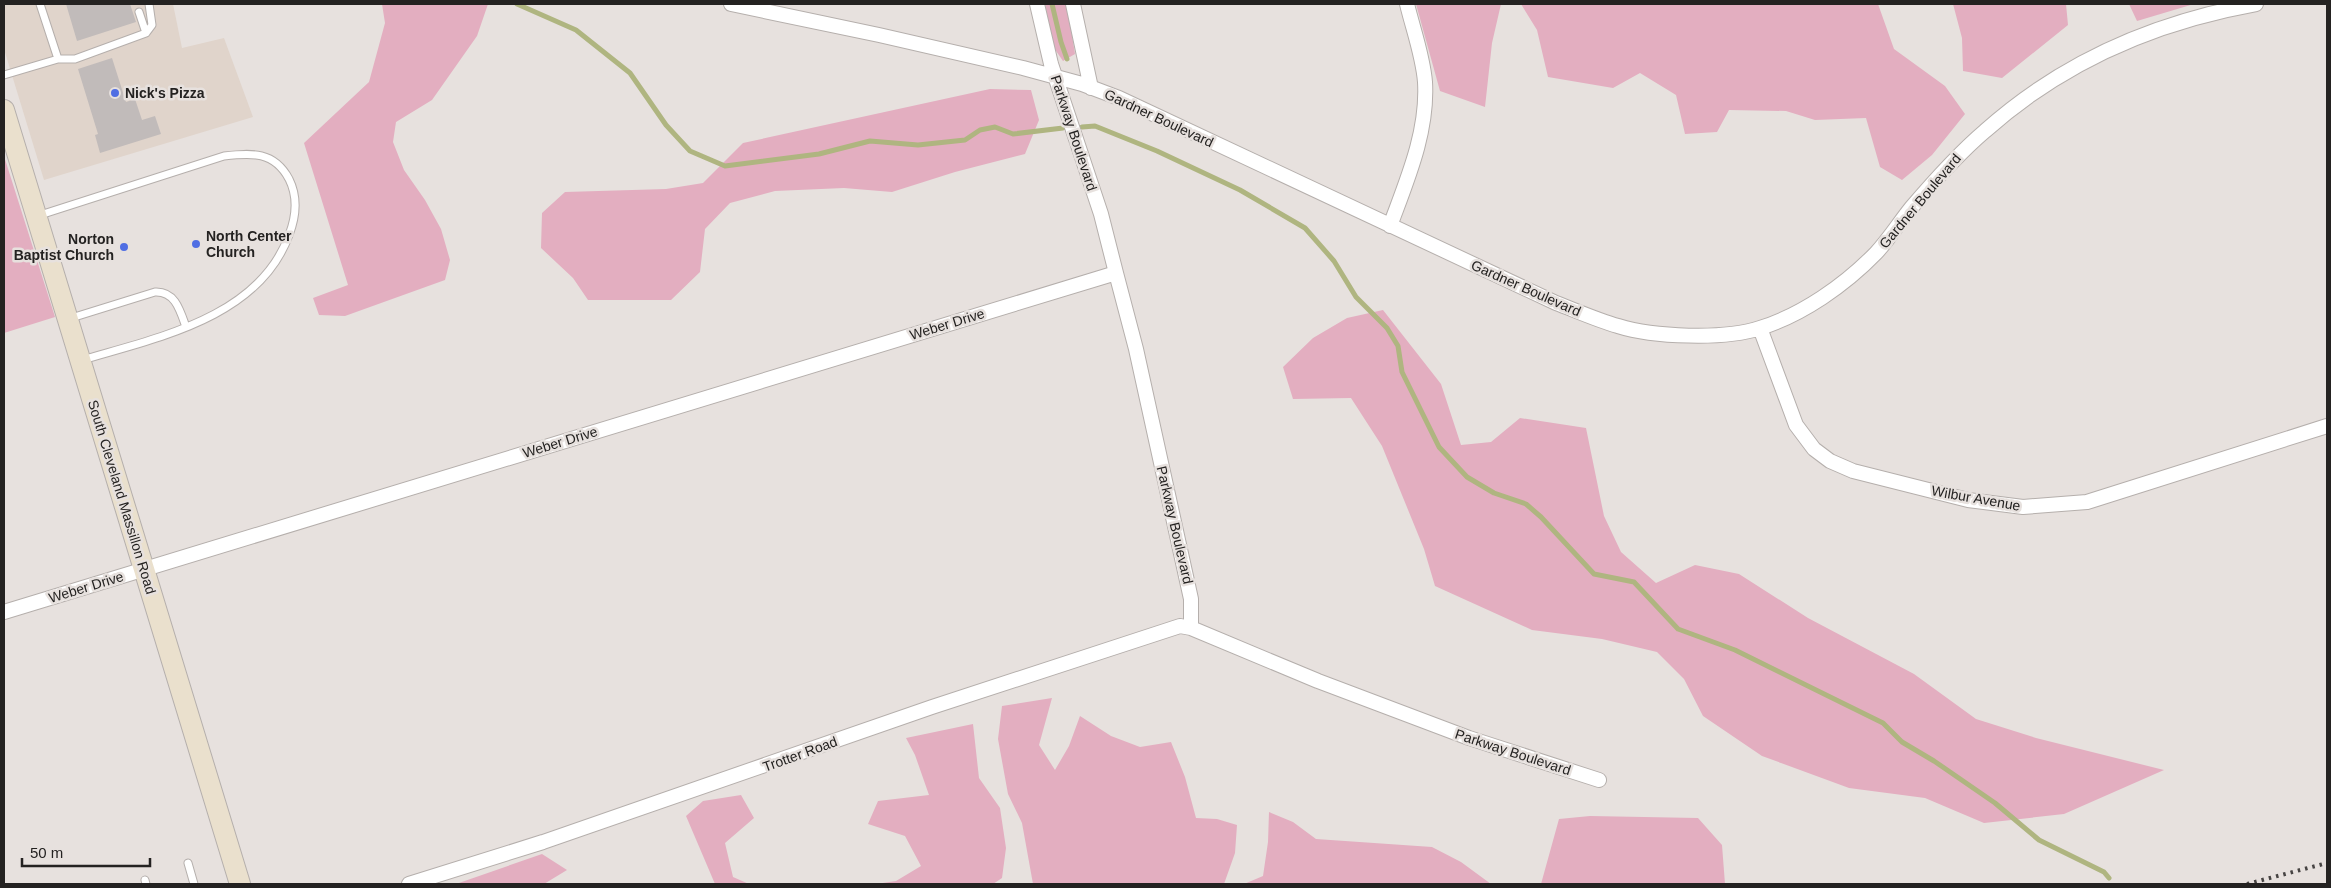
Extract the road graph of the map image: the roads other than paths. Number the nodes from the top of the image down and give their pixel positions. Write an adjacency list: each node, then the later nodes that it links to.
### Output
1 (40, 4): 10 (lane)
2 (149, 4): 9 (lane)
3 (731, 4): 12 (street, Gardner Boulevard)
4 (1037, 4): 12 (street, Parkway Boulevard)
5 (1073, 4): 13 (street)
6 (1407, 4): 16 (street)
7 (2256, 4): 20 (street, Gardner Boulevard)
8 (140, 12): 9 (lane)
9 (146, 33): 10 (lane)
10 (58, 59): 11 (lane)
11 (4, 75)
12 (1056, 77): 13 (street, Gardner Boulevard); 17 (street, Parkway Boulevard)
13 (1091, 88): 16 (street, Gardner Boulevard)
14 (4, 110): 15 (main road, South Cleveland Massillon Road)
15 (37, 216): 18 (main road, South Cleveland Massillon Road); 19 (lane)
16 (1390, 226): 20 (street, Gardner Boulevard)
17 (1116, 273): 23 (street, Weber Drive); 25 (street, Parkway Boulevard)
18 (68, 319): 19 (lane); 21 (main road, South Cleveland Massillon Road)
19 (186, 326): 21 (lane)
20 (1760, 328): 22 (street, Wilbur Avenue)
21 (81, 360): 23 (main road, South Cleveland Massillon Road)
22 (2327, 426)
23 (144, 569): 24 (street, Weber Drive); 29 (main road, South Cleveland Massillon Road)
24 (4, 612)
25 (1191, 628): 26 (street, Parkway Boulevard); 30 (street, Trotter Road)
26 (1599, 780)
27 (188, 863): 28 (lane)
28 (194, 884)
29 (240, 884)
30 (409, 884)

